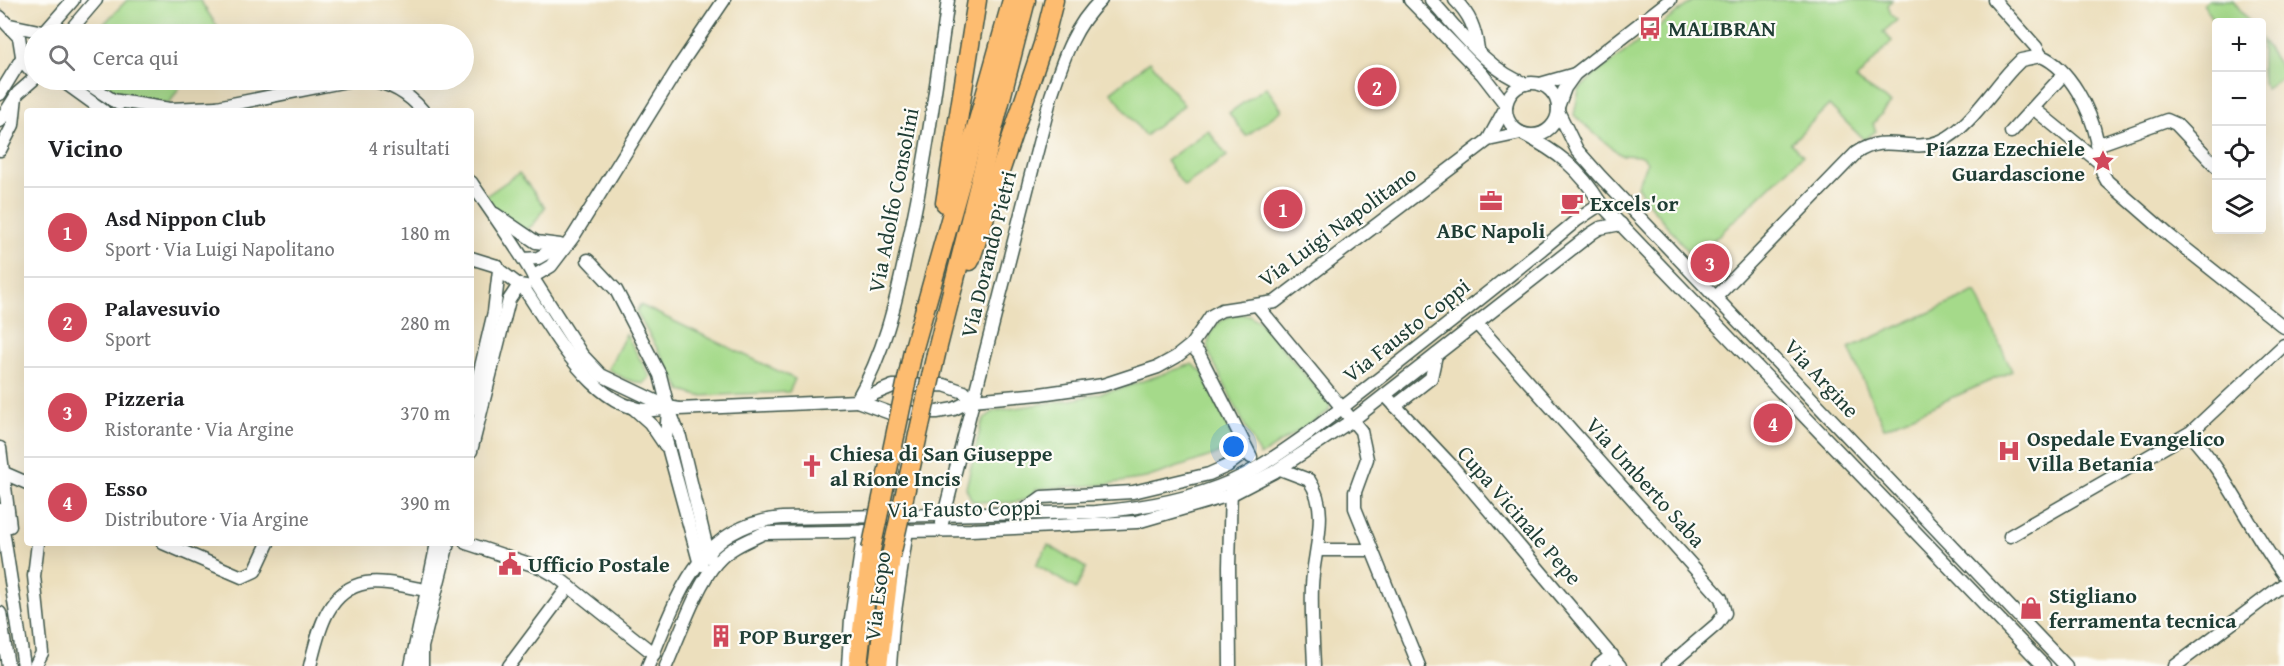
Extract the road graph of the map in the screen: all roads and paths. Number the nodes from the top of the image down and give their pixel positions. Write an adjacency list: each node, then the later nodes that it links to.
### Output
1 (73, 0): 17 (street)
2 (96, 0): 18 (street)
3 (724, 0): 59 (street)
4 (948, 0): 78 (street, Via Adolfo Consolini)
5 (977, 0): 73 (highway)
6 (1012, 0): 73 (highway)
7 (1026, 0): 70 (highway)
8 (1054, 0): 21 (highway)
9 (1063, 0): 21 (highway)
10 (1101, 0): 77 (street, Via Dorando Pietri)
11 (1410, 0): 39 (street)
12 (1431, 0): 23 (street)
13 (1455, 0): 23 (street)
14 (1670, 0): 27 (street)
15 (1994, 0): 25 (street)
16 (0, 17): 19 (street)
17 (53, 24)
18 (76, 24)
19 (10, 25): 20 (street); 24 (street)
20 (24, 28)
21 (1043, 44): 70 (highway)
22 (24, 49): 24 (street)
23 (1478, 49): 29 (street)
24 (22, 54): 26 (street); 36 (street)
25 (2041, 56): 28 (street); 66 (street)
26 (24, 61)
27 (1575, 74): 30 (street); 45 (street)
28 (2064, 74): 48 (street); 51 (street)
29 (1526, 84): 30 (street); 39 (street)
30 (1540, 84): 45 (street)
31 (24, 88): 37 (street)
32 (75, 90): 40 (street)
33 (97, 90): 38 (street)
34 (304, 90): 43 (street)
35 (400, 90): 44 (street)
36 (0, 94)
37 (16, 96): 47 (street); 52 (street)
38 (112, 100): 41 (street); 42 (street)
39 (1506, 105): 49 (street); 50 (street, Via Luigi Napolitano)
40 (100, 108)
41 (125, 108)
42 (164, 108)
43 (218, 108)
44 (420, 108)
45 (1558, 109): 49 (street); 66 (street, Via Argine)
46 (2039, 113): 54 (street)
47 (0, 121)
48 (2012, 132)
49 (1521, 133): 50 (street, Via Luigi Napolitano); 56 (street, Via Argine)
50 (1488, 140): 67 (street, Via Luigi Napolitano)
51 (2097, 143): 53 (street); 54 (street)
52 (0, 150)
53 (2212, 161)
54 (2099, 162): 69 (street)
55 (474, 187): 57 (street)
56 (1601, 204): 58 (street, Via Argine); 82 (street, Via Fausto Coppi)
57 (490, 211): 60 (street); 62 (street)
58 (1621, 224): 68 (street, Via Fausto Coppi); 139 (street, Via Argine)
59 (573, 237): 60 (street); 64 (street)
60 (560, 245): 62 (street)
61 (474, 258): 62 (street)
62 (509, 258): 64 (street); 65 (street); 76 (street)
63 (588, 260): 81 (street)
64 (534, 278): 65 (street); 81 (street)
65 (521, 286): 79 (street); 85 (street)
66 (1717, 296): 140 (street, Via Argine)
67 (1257, 305): 71 (street, Via Luigi Napolitano); 82 (street)
68 (1476, 323): 74 (street, Via Fausto Coppi); 138 (street, Via Umberto Saba)
69 (2284, 327)
70 (941, 332): 131 (highway, bridge)
71 (1191, 345): 77 (street, Via Luigi Napolitano); 88 (street)
72 (2284, 345): 84 (street)
73 (913, 351): 130 (highway, bridge)
74 (1436, 355): 75 (street, Via Fausto Coppi); 80 (street, Via Fausto Coppi)
75 (1385, 395): 80 (street, Cupa Vicinale Pepe); 83 (street, Via Fausto Coppi)
76 (474, 396)
77 (972, 400): 78 (street, Via Luigi Napolitano); 78 (street, Via Luigi Napolitano); 97 (street, Via Dorando Pietri)
78 (857, 401): 81 (street, Via Luigi Napolitano)
79 (629, 405): 81 (street, Via Luigi Napolitano); 87 (street)
80 (1395, 406): 120 (street, Cupa Vicinale Pepe)
81 (668, 407): 87 (street); 108 (street)
82 (1342, 407): 83 (street); 91 (street, Via Fausto Coppi)
83 (1354, 419): 89 (street, Via Fausto Coppi); 110 (street)
84 (2189, 434): 101 (street); 114 (street)
85 (474, 439)
86 (0, 448): 90 (street)
87 (668, 451): 111 (street)
88 (1248, 451): 91 (street); 96 (street, Via Fausto Coppi)
89 (1280, 469): 91 (street, Via Fausto Coppi); 109 (street)
90 (4, 473): 93 (street); 112 (street)
91 (1260, 473): 92 (street, Via Fausto Coppi); 94 (street, Via Fausto Coppi)
92 (1232, 480): 94 (street); 96 (street, Via Fausto Coppi)
93 (24, 482)
94 (1230, 495): 99 (street, Via Fausto Coppi); 133 (street)
95 (0, 510): 112 (street)
96 (1020, 513): 97 (street, Via Fausto Coppi)
97 (944, 516): 99 (street, Via Dorando Pietri); 108 (street, Via Fausto Coppi)
98 (907, 530): 99 (street, Via Fausto Coppi); 100 (street, Via Fausto Coppi); 132 (street, Via Esopo)
99 (940, 530)
100 (864, 531): 113 (street, Via Fausto Coppi); 129 (street, Via Esopo)
101 (2010, 536)
102 (39, 546): 122 (street)
103 (170, 546): 104 (street)
104 (267, 546)
105 (436, 546): 117 (street)
106 (447, 546): 125 (street)
107 (474, 546): 116 (street)
108 (708, 550): 111 (street, Via Fausto Coppi); 113 (street)
109 (1317, 550): 110 (street); 134 (street)
110 (1370, 550): 135 (street)
111 (699, 561): 113 (street); 119 (street, Via Fausto Coppi)
112 (9, 563): 122 (street)
113 (710, 572): 128 (street)
114 (2284, 575)
115 (2284, 584): 141 (street)
116 (569, 586): 119 (street); 126 (street)
117 (426, 590): 123 (street); 124 (street)
118 (0, 613): 121 (street)
119 (654, 654): 127 (street, Via Fausto Coppi)
120 (1612, 655): 136 (street); 137 (street, Cupa Vicinale Pepe)
121 (8, 663)
122 (27, 665)
123 (310, 666)
124 (411, 666)
125 (422, 666)
126 (509, 666)
127 (648, 666)
128 (666, 666)
129 (848, 666)
130 (858, 666)
131 (878, 666)
132 (890, 666)
133 (1230, 666)
134 (1314, 666)
135 (1419, 666)
136 (1598, 666)
137 (1620, 666)
138 (1668, 666)
139 (2044, 666)
140 (2066, 666)
141 (2175, 666)

